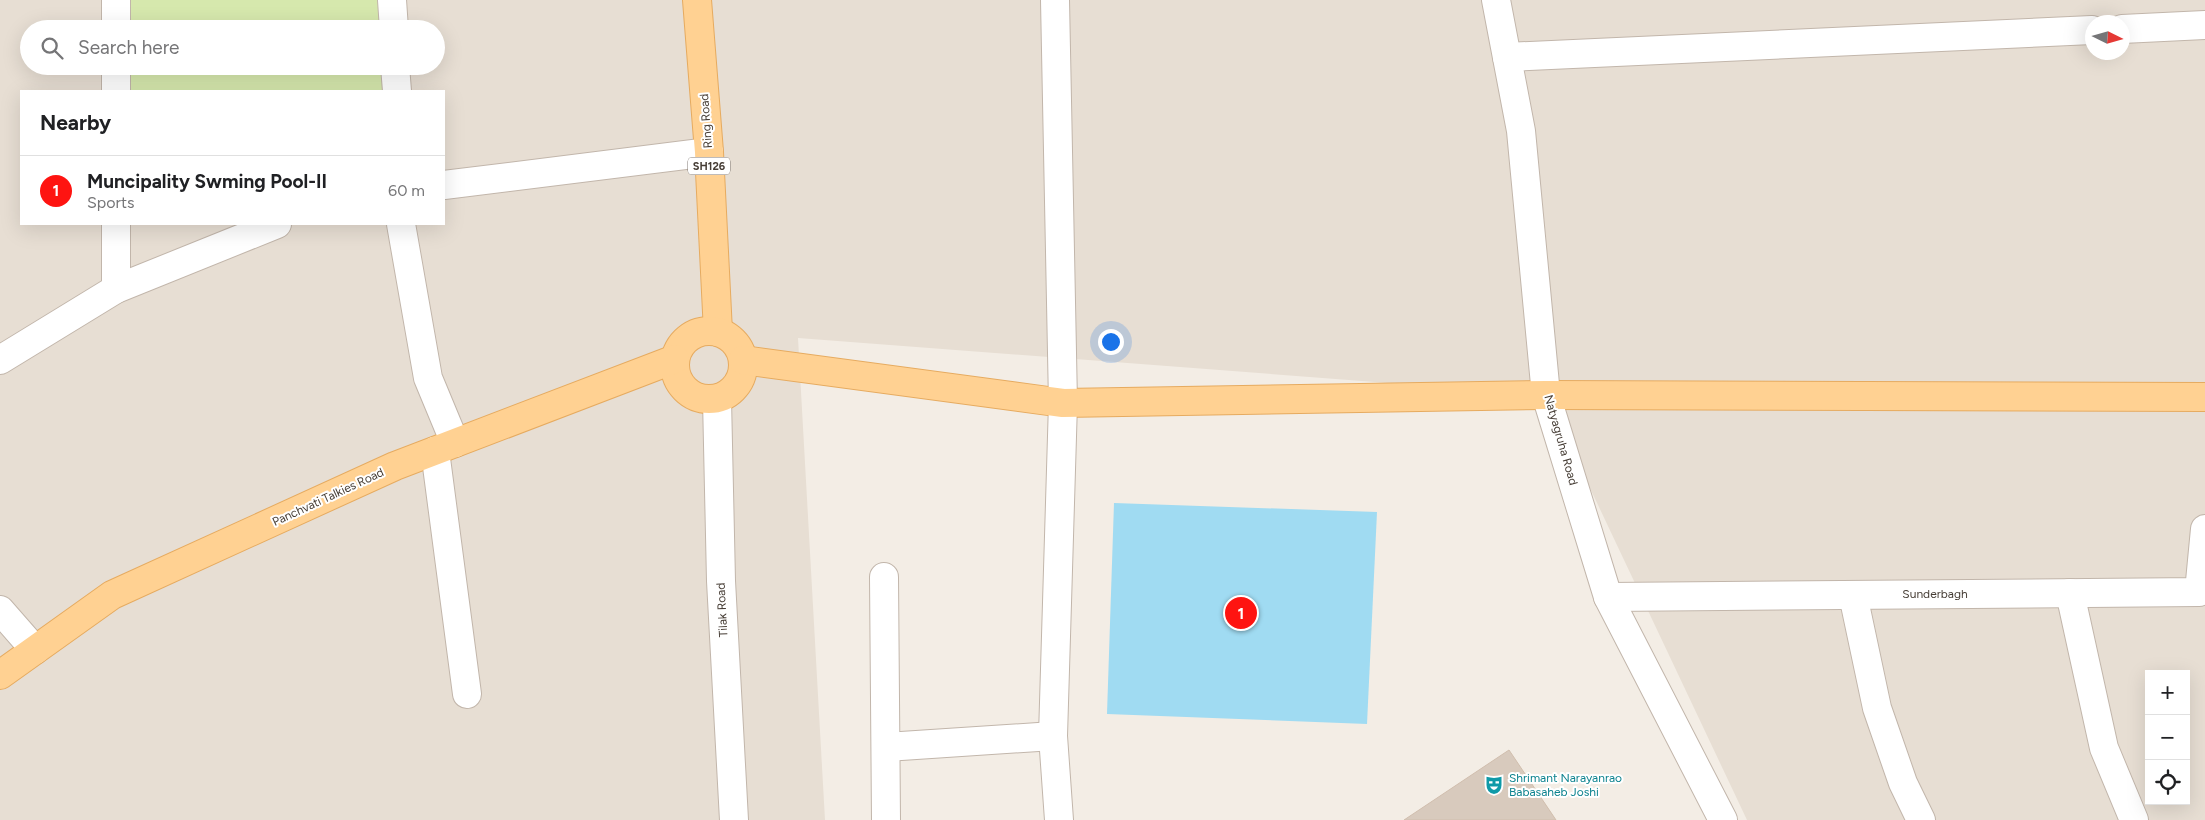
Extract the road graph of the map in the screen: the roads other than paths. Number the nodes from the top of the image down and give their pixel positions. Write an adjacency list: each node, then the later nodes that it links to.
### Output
1 (116, 0): 6 (street)
2 (392, 0): 7 (street)
3 (697, 0): 16 (main road, Ring Road / SH126)
4 (1055, 0): 29 (street)
5 (1496, 0): 11 (street, Natyagruha Road)
6 (116, 20)
7 (393, 20)
8 (2205, 25): 9 (street)
9 (2130, 29)
10 (2085, 30): 11 (street)
11 (1507, 57): 26 (street, Natyagruha Road)
12 (116, 75): 14 (street)
13 (396, 75): 15 (street)
14 (116, 90)
15 (397, 90)
16 (708, 152): 17 (street); 22 (main road, Ring Road / SH126)
17 (445, 185)
18 (116, 225): 21 (street)
19 (275, 225): 21 (street)
20 (402, 225): 30 (street)
21 (116, 289): 24 (street)
22 (718, 332): 23 (main road); 25 (main road)
23 (676, 359): 28 (main road); 30 (main road, Panchvati Talkies Road)
24 (0, 360)
25 (743, 360): 28 (main road); 29 (main road)
26 (1546, 395): 27 (main road); 29 (main road); 35 (street, Natyagruha Road)
27 (2205, 397)
28 (717, 399): 43 (street, Tilak Road)
29 (1063, 403): 41 (street)
30 (445, 447): 38 (main road, Panchvati Talkies Road); 40 (street)
31 (2205, 529): 36 (street, Sunderbagh)
32 (884, 577): 42 (street)
33 (2070, 593): 34 (street, Sunderbagh); 36 (street, Sunderbagh); 48 (street)
34 (1853, 595): 35 (street, Sunderbagh); 47 (street)
35 (1608, 596): 46 (street, Natyagruha Road)
36 (2202, 601)
37 (0, 610): 38 (street)
38 (36, 650): 39 (main road, Panchvati Talkies Road)
39 (0, 675)
40 (467, 694)
41 (1053, 736): 42 (street); 45 (street)
42 (886, 747): 44 (street)
43 (734, 820)
44 (886, 820)
45 (1059, 820)
46 (1722, 820)
47 (1921, 820)
48 (2134, 820)

